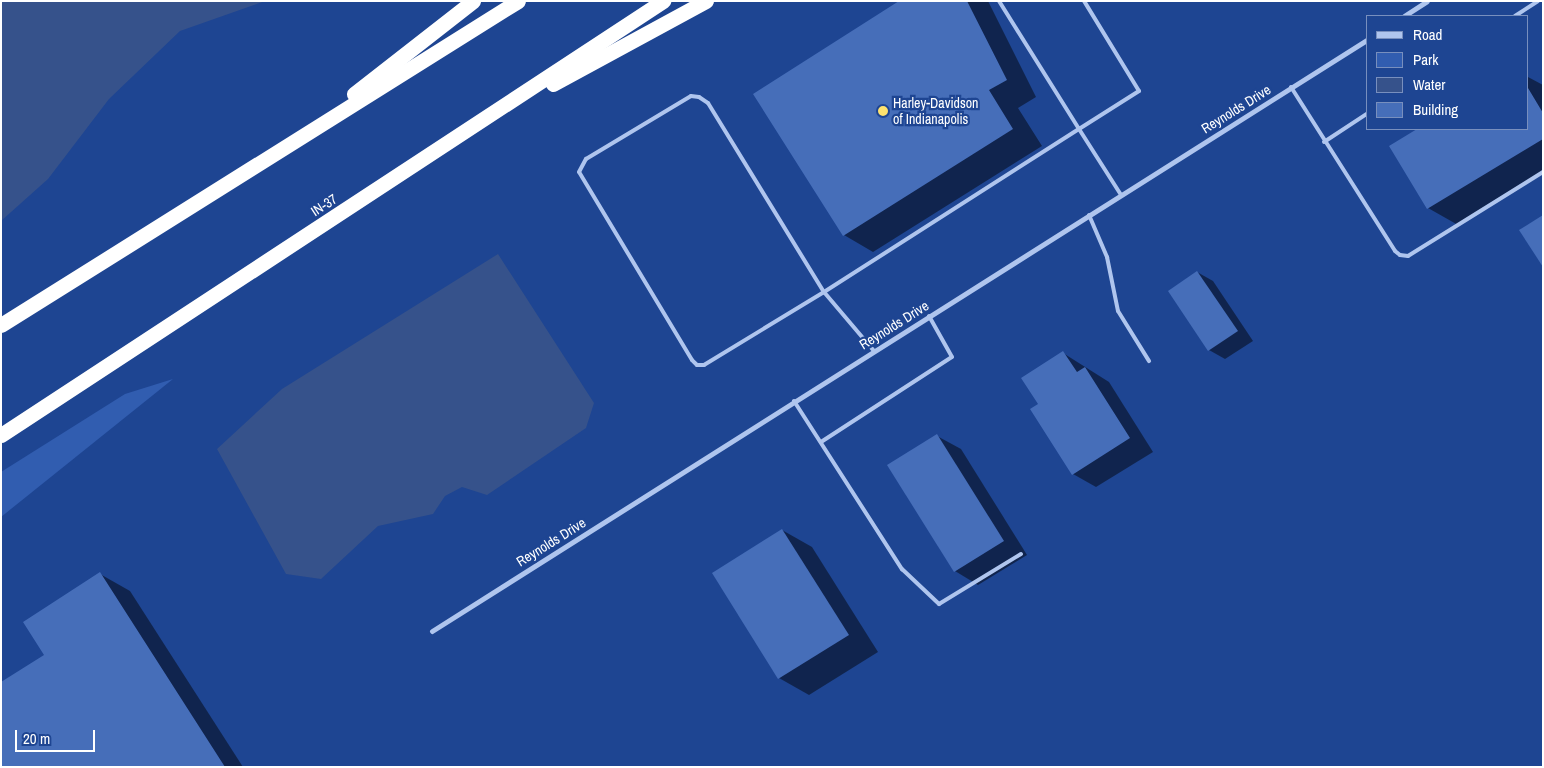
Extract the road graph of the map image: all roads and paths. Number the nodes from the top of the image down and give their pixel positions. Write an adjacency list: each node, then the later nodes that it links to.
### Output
1 (473, 1): 16 (highway)
2 (518, 1): 16 (highway)
3 (663, 1): 15 (highway, IN-37)
4 (706, 1): 15 (highway)
5 (999, 1): 14 (lane)
6 (1084, 1): 14 (lane)
7 (1427, 1): 9 (street)
8 (1538, 1): 10 (lane)
9 (1406, 15)
10 (1517, 15)
11 (1366, 40): 12 (street, Reynolds Drive)
12 (1291, 87): 17 (lane); 19 (street, Reynolds Drive)
13 (1366, 114): 17 (lane)
14 (1079, 129): 19 (lane); 21 (lane)
15 (457, 136): 27 (highway, IN-37)
16 (294, 141): 23 (highway)
17 (1324, 142): 18 (lane)
18 (1543, 172)
19 (1121, 195): 20 (street, Reynolds Drive)
20 (1089, 215): 22 (street, Reynolds Drive); 25 (lane)
21 (824, 292): 21 (lane); 24 (lane)
22 (929, 316): 24 (street, Reynolds Drive); 28 (lane)
23 (1, 325)
24 (874, 351): 26 (street, Reynolds Drive)
25 (1149, 362)
26 (794, 401): 28 (lane); 30 (street, Reynolds Drive)
27 (1, 435)
28 (821, 442): 29 (lane)
29 (1020, 554)
30 (432, 631)

